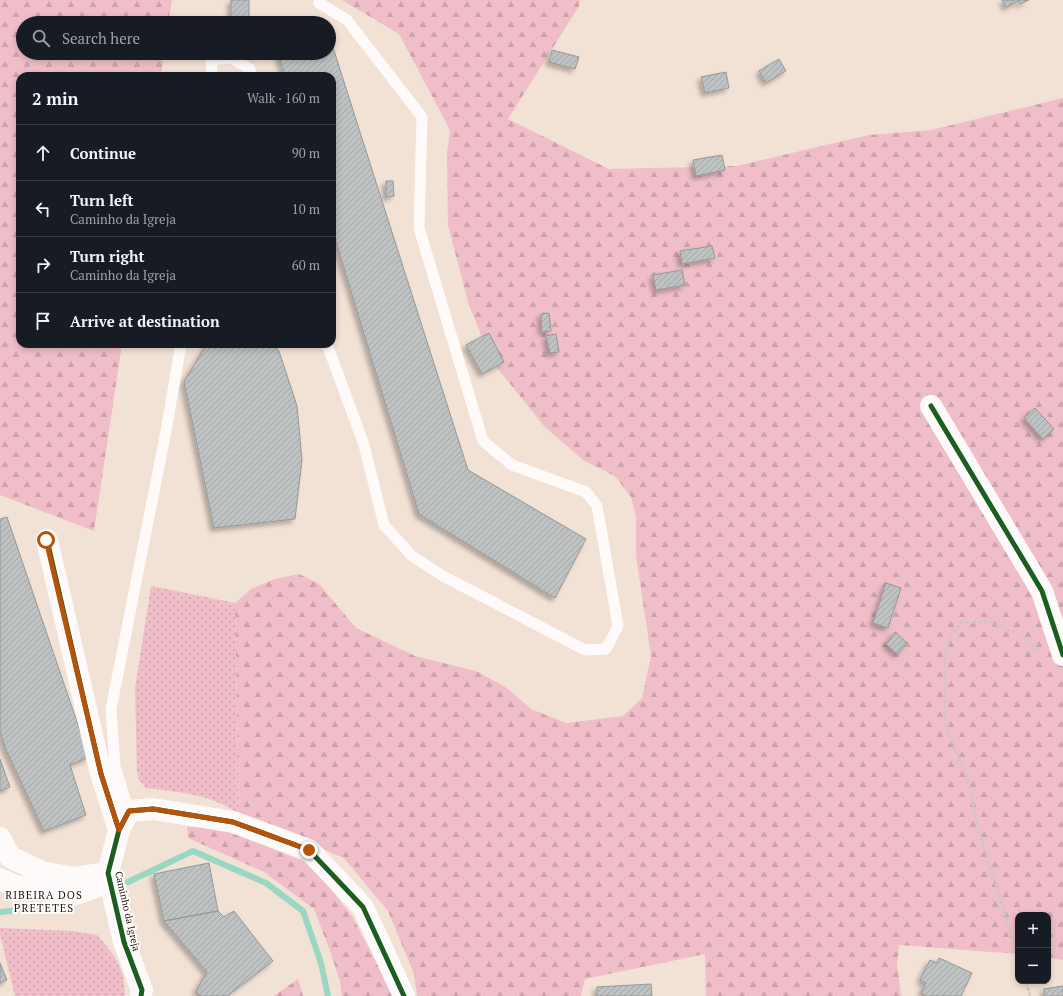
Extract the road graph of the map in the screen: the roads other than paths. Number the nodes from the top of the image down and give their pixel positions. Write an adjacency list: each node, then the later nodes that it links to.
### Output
1 (318, 3): 7 (lane)
2 (211, 60): 4 (lane)
3 (234, 60): 5 (lane)
4 (212, 72)
5 (251, 72)
6 (180, 348): 11 (lane)
7 (328, 348)
8 (931, 406): 10 (street)
9 (46, 540): 12 (street)
10 (1063, 655)
11 (129, 811): 12 (street, Caminho da Igreja); 17 (street)
12 (119, 830): 14 (street, Caminho da Igreja)
13 (0, 838): 14 (street)
14 (109, 877): 15 (street); 16 (street, Caminho da Igreja)
15 (0, 879)
16 (141, 996)
17 (404, 996)

